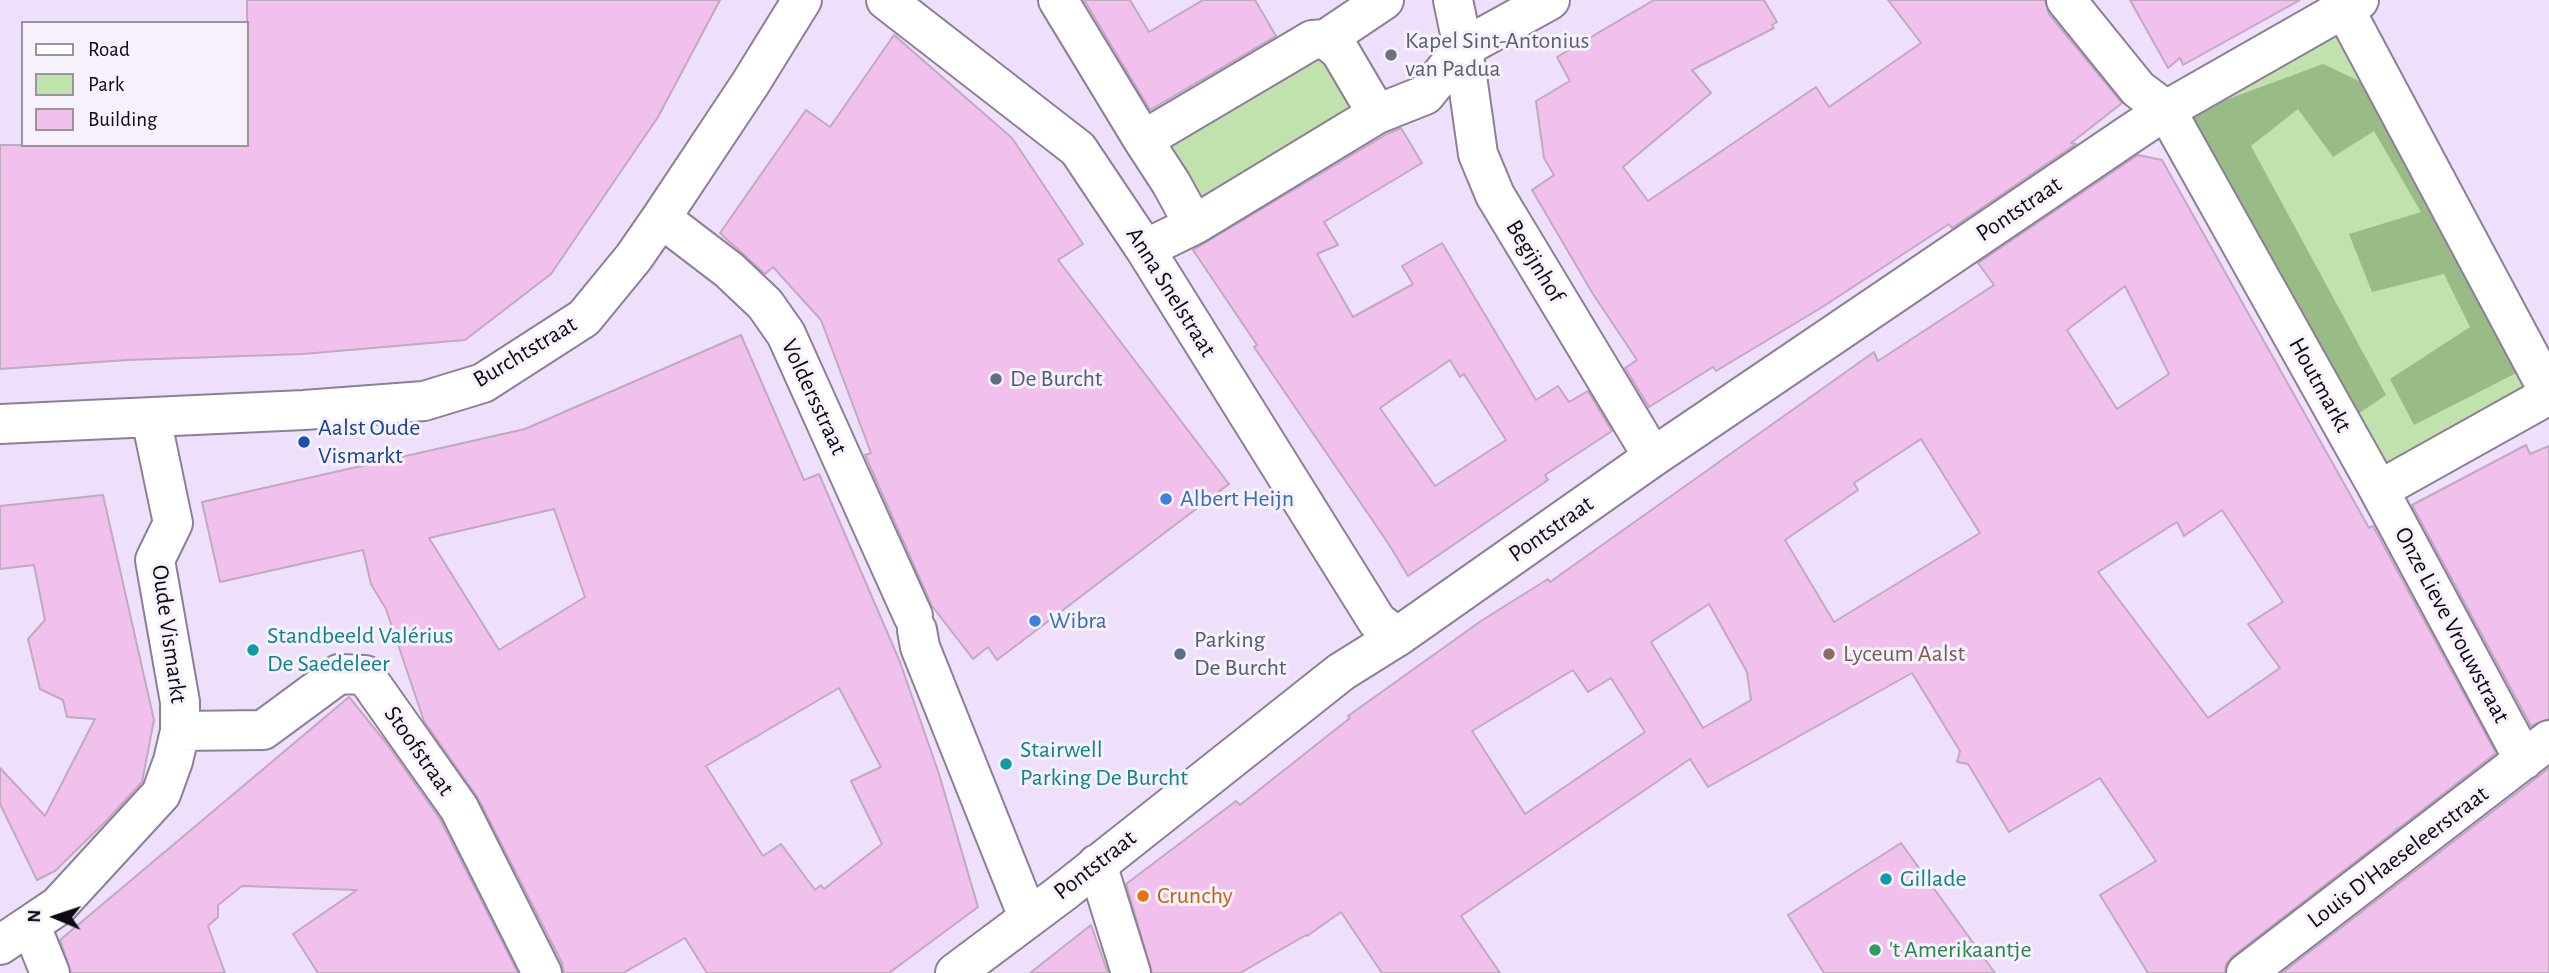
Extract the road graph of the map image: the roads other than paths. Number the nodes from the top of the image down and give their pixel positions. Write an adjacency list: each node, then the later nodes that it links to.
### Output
1 (802, 0): 14 (street, Burchtstraat)
2 (886, 0): 16 (street, Anna Snelstraat)
3 (1058, 0): 13 (street)
4 (1384, 0): 9 (street)
5 (1453, 0): 10 (street, Begijnhof)
6 (1549, 0): 10 (street)
7 (2066, 0): 11 (street)
8 (2352, 5): 11 (street, Pontstraat); 17 (street)
9 (1326, 39): 12 (street); 13 (street)
10 (1464, 48): 12 (street); 20 (street, Begijnhof)
11 (2166, 110): 20 (street, Pontstraat); 21 (street, Houtmarkt)
12 (1377, 114): 15 (street)
13 (1143, 140): 15 (street)
14 (661, 219): 18 (street, Burchtstraat); 26 (street, Voldersstraat)
15 (1194, 225): 16 (street)
16 (1144, 249): 22 (street, Anna Snelstraat)
17 (2549, 394): 21 (street)
18 (151, 418): 19 (street, Burchtstraat); 23 (street, Oude Vismarkt)
19 (0, 424)
20 (1653, 457): 22 (street, Pontstraat)
21 (2379, 490): 24 (street, Onze Lieve Vrouwstraat)
22 (1397, 636): 25 (street, Pontstraat)
23 (180, 731): 27 (street, Oude Vismarkt); 29 (street, Stoofstraat)
24 (2537, 750): 32 (street, Louis D'Haeseleerstraat)
25 (1097, 864): 26 (street, Pontstraat); 31 (street)
26 (1028, 916): 30 (street, Pontstraat)
27 (15, 935): 28 (street)
28 (50, 973)
29 (542, 973)
30 (955, 973)
31 (1131, 973)
32 (2246, 973)

